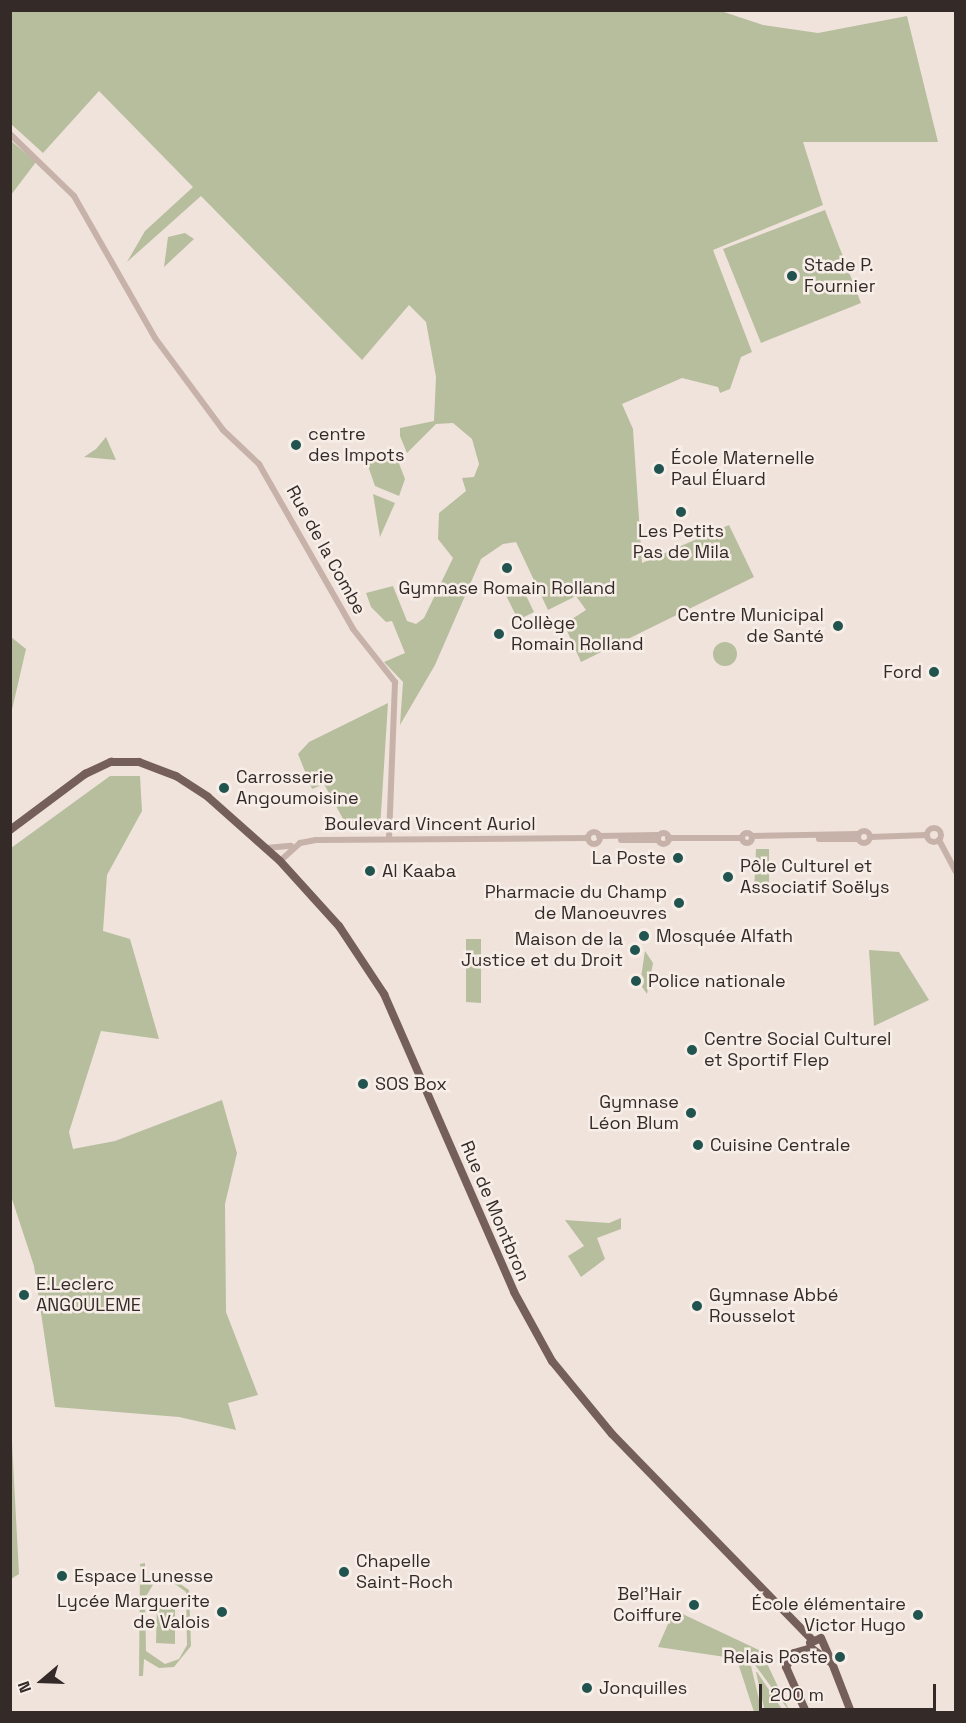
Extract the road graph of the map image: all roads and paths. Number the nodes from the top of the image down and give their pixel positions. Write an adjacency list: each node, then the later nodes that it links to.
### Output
1 (10, 134): 4 (street, Rue de la Combe)
2 (10, 831): 7 (main road, Rue de Montbron)
3 (927, 835): 4 (street, Boulevard Vincent Auriol); 5 (street); 5 (street)
4 (389, 839): 6 (street, Boulevard Vincent Auriol)
5 (939, 840): 9 (street)
6 (300, 843): 7 (street); 8 (street, Boulevard Vincent Auriol)
7 (266, 848): 8 (main road, Rue de Montbron)
8 (280, 861): 10 (main road, Rue de Montbron)
9 (956, 872)
10 (812, 1640): 11 (main road); 12 (main road)
11 (807, 1648): 12 (main road); 14 (main road)
12 (832, 1663): 13 (main road)
13 (852, 1712)
14 (804, 1713)

